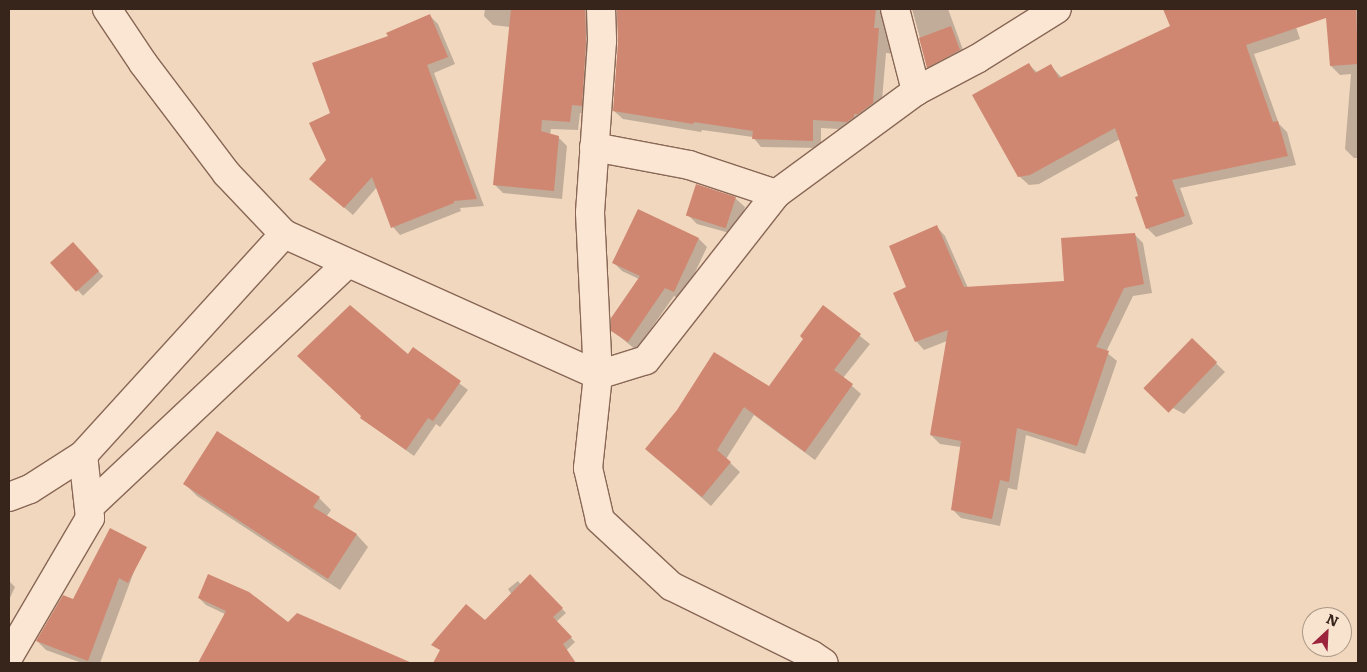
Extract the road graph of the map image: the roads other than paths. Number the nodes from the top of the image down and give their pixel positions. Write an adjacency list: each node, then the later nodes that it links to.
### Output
1 (107, 9): 8 (street)
2 (601, 9): 6 (street)
3 (895, 9): 5 (street)
4 (1057, 9): 5 (street)
5 (916, 91): 7 (street)
6 (594, 147): 7 (street); 10 (street)
7 (776, 194): 10 (street)
8 (284, 234): 9 (street); 11 (street)
9 (348, 264): 10 (street); 13 (street)
10 (598, 375): 15 (street)
11 (83, 455): 12 (street); 13 (street)
12 (9, 497)
13 (90, 506): 14 (street)
14 (9, 656)
15 (824, 663)

